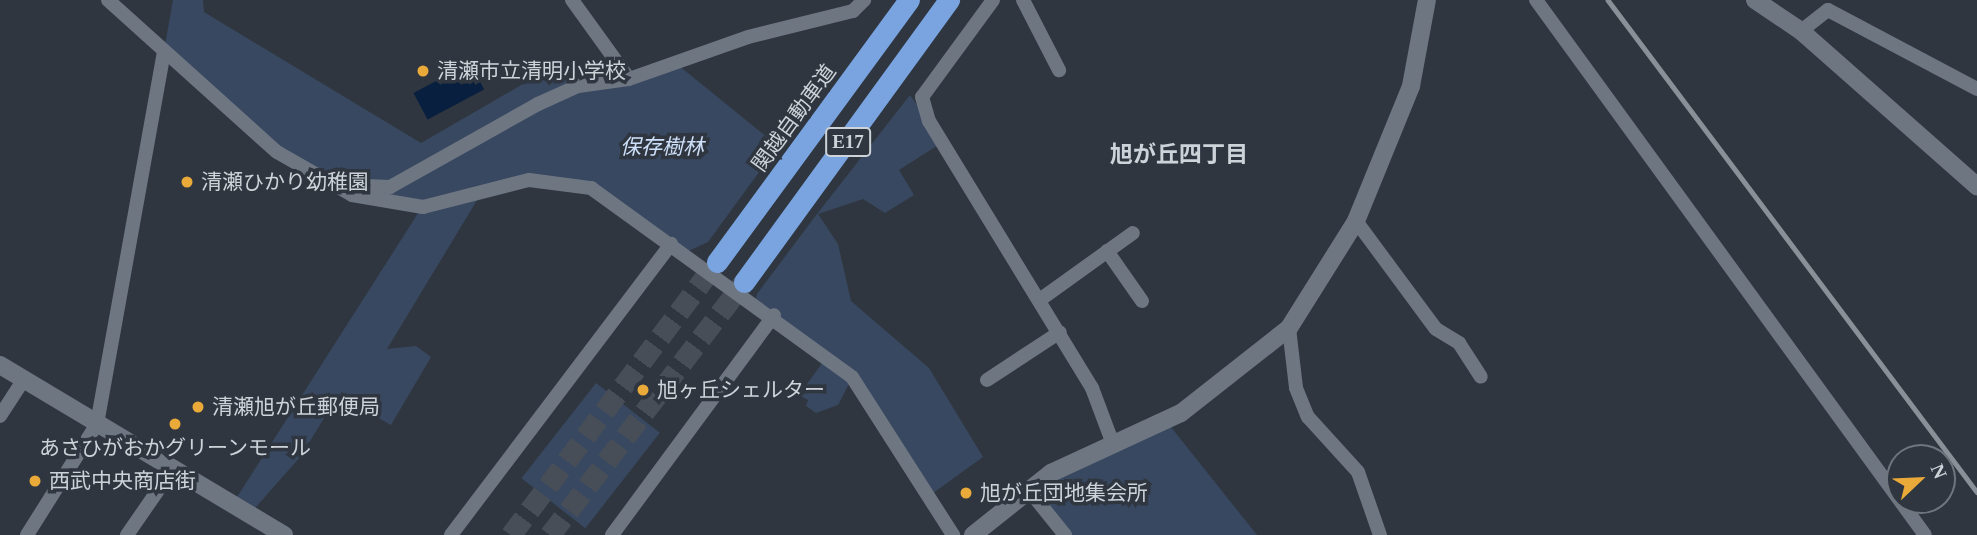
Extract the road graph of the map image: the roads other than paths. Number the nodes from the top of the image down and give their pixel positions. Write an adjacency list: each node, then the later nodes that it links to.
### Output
1 (108, 0): 12 (street)
2 (572, 0): 14 (street)
3 (864, 0): 14 (street)
4 (909, 0): 22 (highway, 関越自動車道 / E17)
5 (949, 0): 23 (highway, E17)
6 (993, 0): 24 (street)
7 (1023, 0): 13 (street)
8 (1427, 0): 18 (street)
9 (1536, 0): 47 (street)
10 (1755, 0): 11 (street)
11 (1801, 31): 15 (street); 17 (street)
12 (164, 51): 16 (street); 34 (street)
13 (1059, 70)
14 (629, 79): 16 (street)
15 (1977, 89)
16 (331, 185): 20 (street)
17 (1977, 186)
18 (1356, 221): 27 (street); 30 (street)
19 (1133, 233): 21 (street)
20 (671, 244): 26 (street); 41 (street)
21 (1107, 251): 24 (street); 25 (street)
22 (717, 262)
23 (744, 282)
24 (1041, 299): 28 (street)
25 (1142, 301)
26 (774, 315): 42 (street); 43 (street)
27 (1289, 328): 35 (street); 46 (street)
28 (1060, 332): 32 (street); 35 (street)
29 (0, 365): 31 (street)
30 (1481, 377)
31 (24, 379): 33 (street); 34 (street)
32 (987, 380)
33 (0, 416)
34 (97, 424): 36 (street); 38 (street)
35 (1114, 444): 37 (street)
36 (172, 470): 39 (street); 40 (street)
37 (1028, 489): 44 (street); 45 (street)
38 (27, 535)
39 (127, 535)
40 (284, 535)
41 (451, 535)
42 (612, 535)
43 (953, 535)
44 (973, 535)
45 (1065, 535)
46 (1380, 535)
47 (1925, 535)

